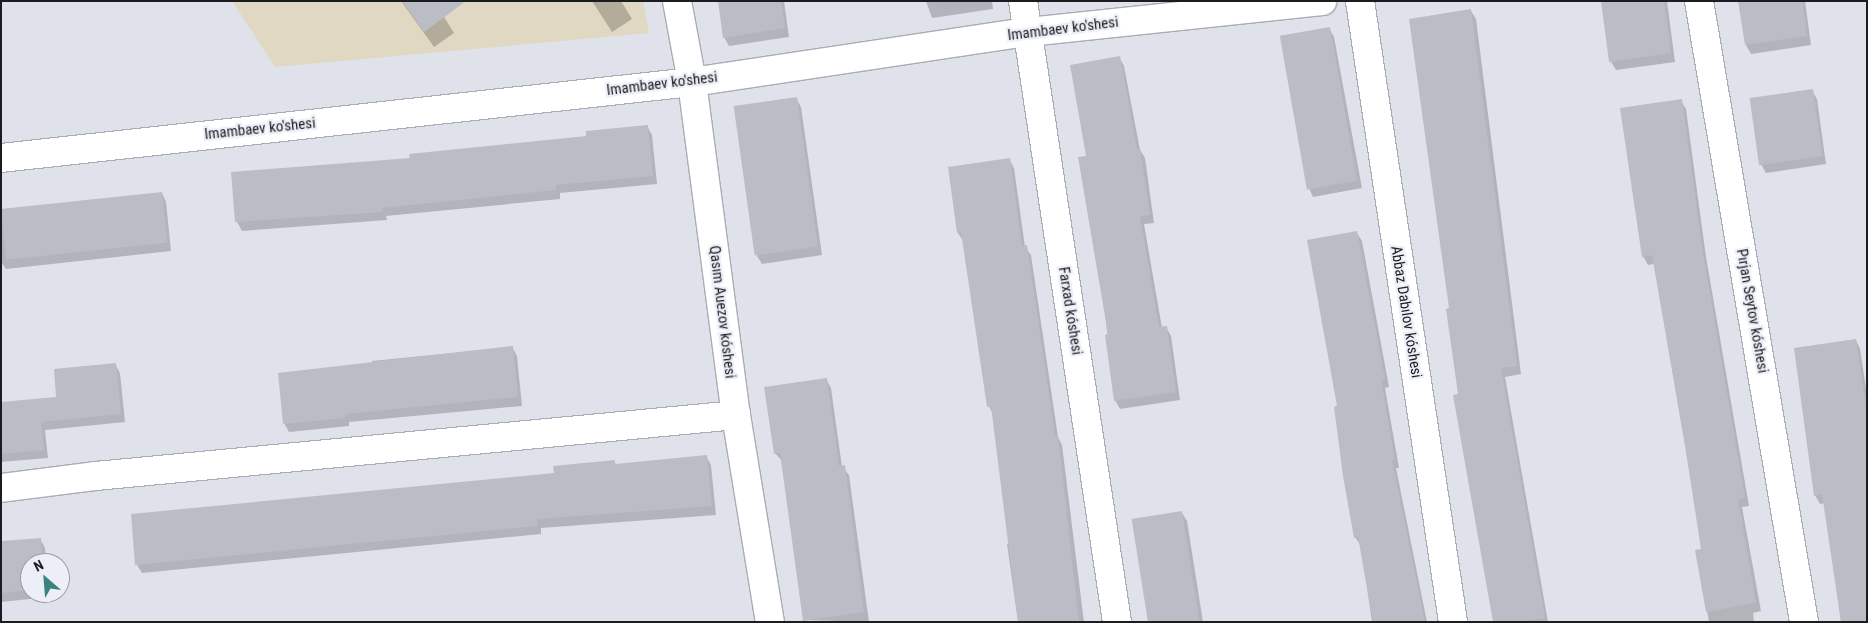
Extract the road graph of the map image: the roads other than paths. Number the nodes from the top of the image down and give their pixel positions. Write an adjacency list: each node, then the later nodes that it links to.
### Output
1 (677, 1): 7 (street, Qasım Auezov kóshesi)
2 (1023, 1): 6 (street, Farxad kóshesi)
3 (1322, 1): 6 (street, Imambaev ko'shesi)
4 (1360, 1): 13 (street, Abbaz Dabılov kóshesi)
5 (1699, 1): 14 (street, Pırjan Seytov kóshesi)
6 (1028, 32): 7 (street, Imambaev ko'shesi); 12 (street, Farxad kóshesi)
7 (692, 82): 8 (street, Imambaev ko'shesi); 9 (street, Qasım Auezov kóshesi)
8 (1, 158)
9 (736, 415): 10 (street); 11 (street, Qasım Auezov kóshesi)
10 (1, 488)
11 (770, 622)
12 (1117, 622)
13 (1453, 622)
14 (1804, 622)

